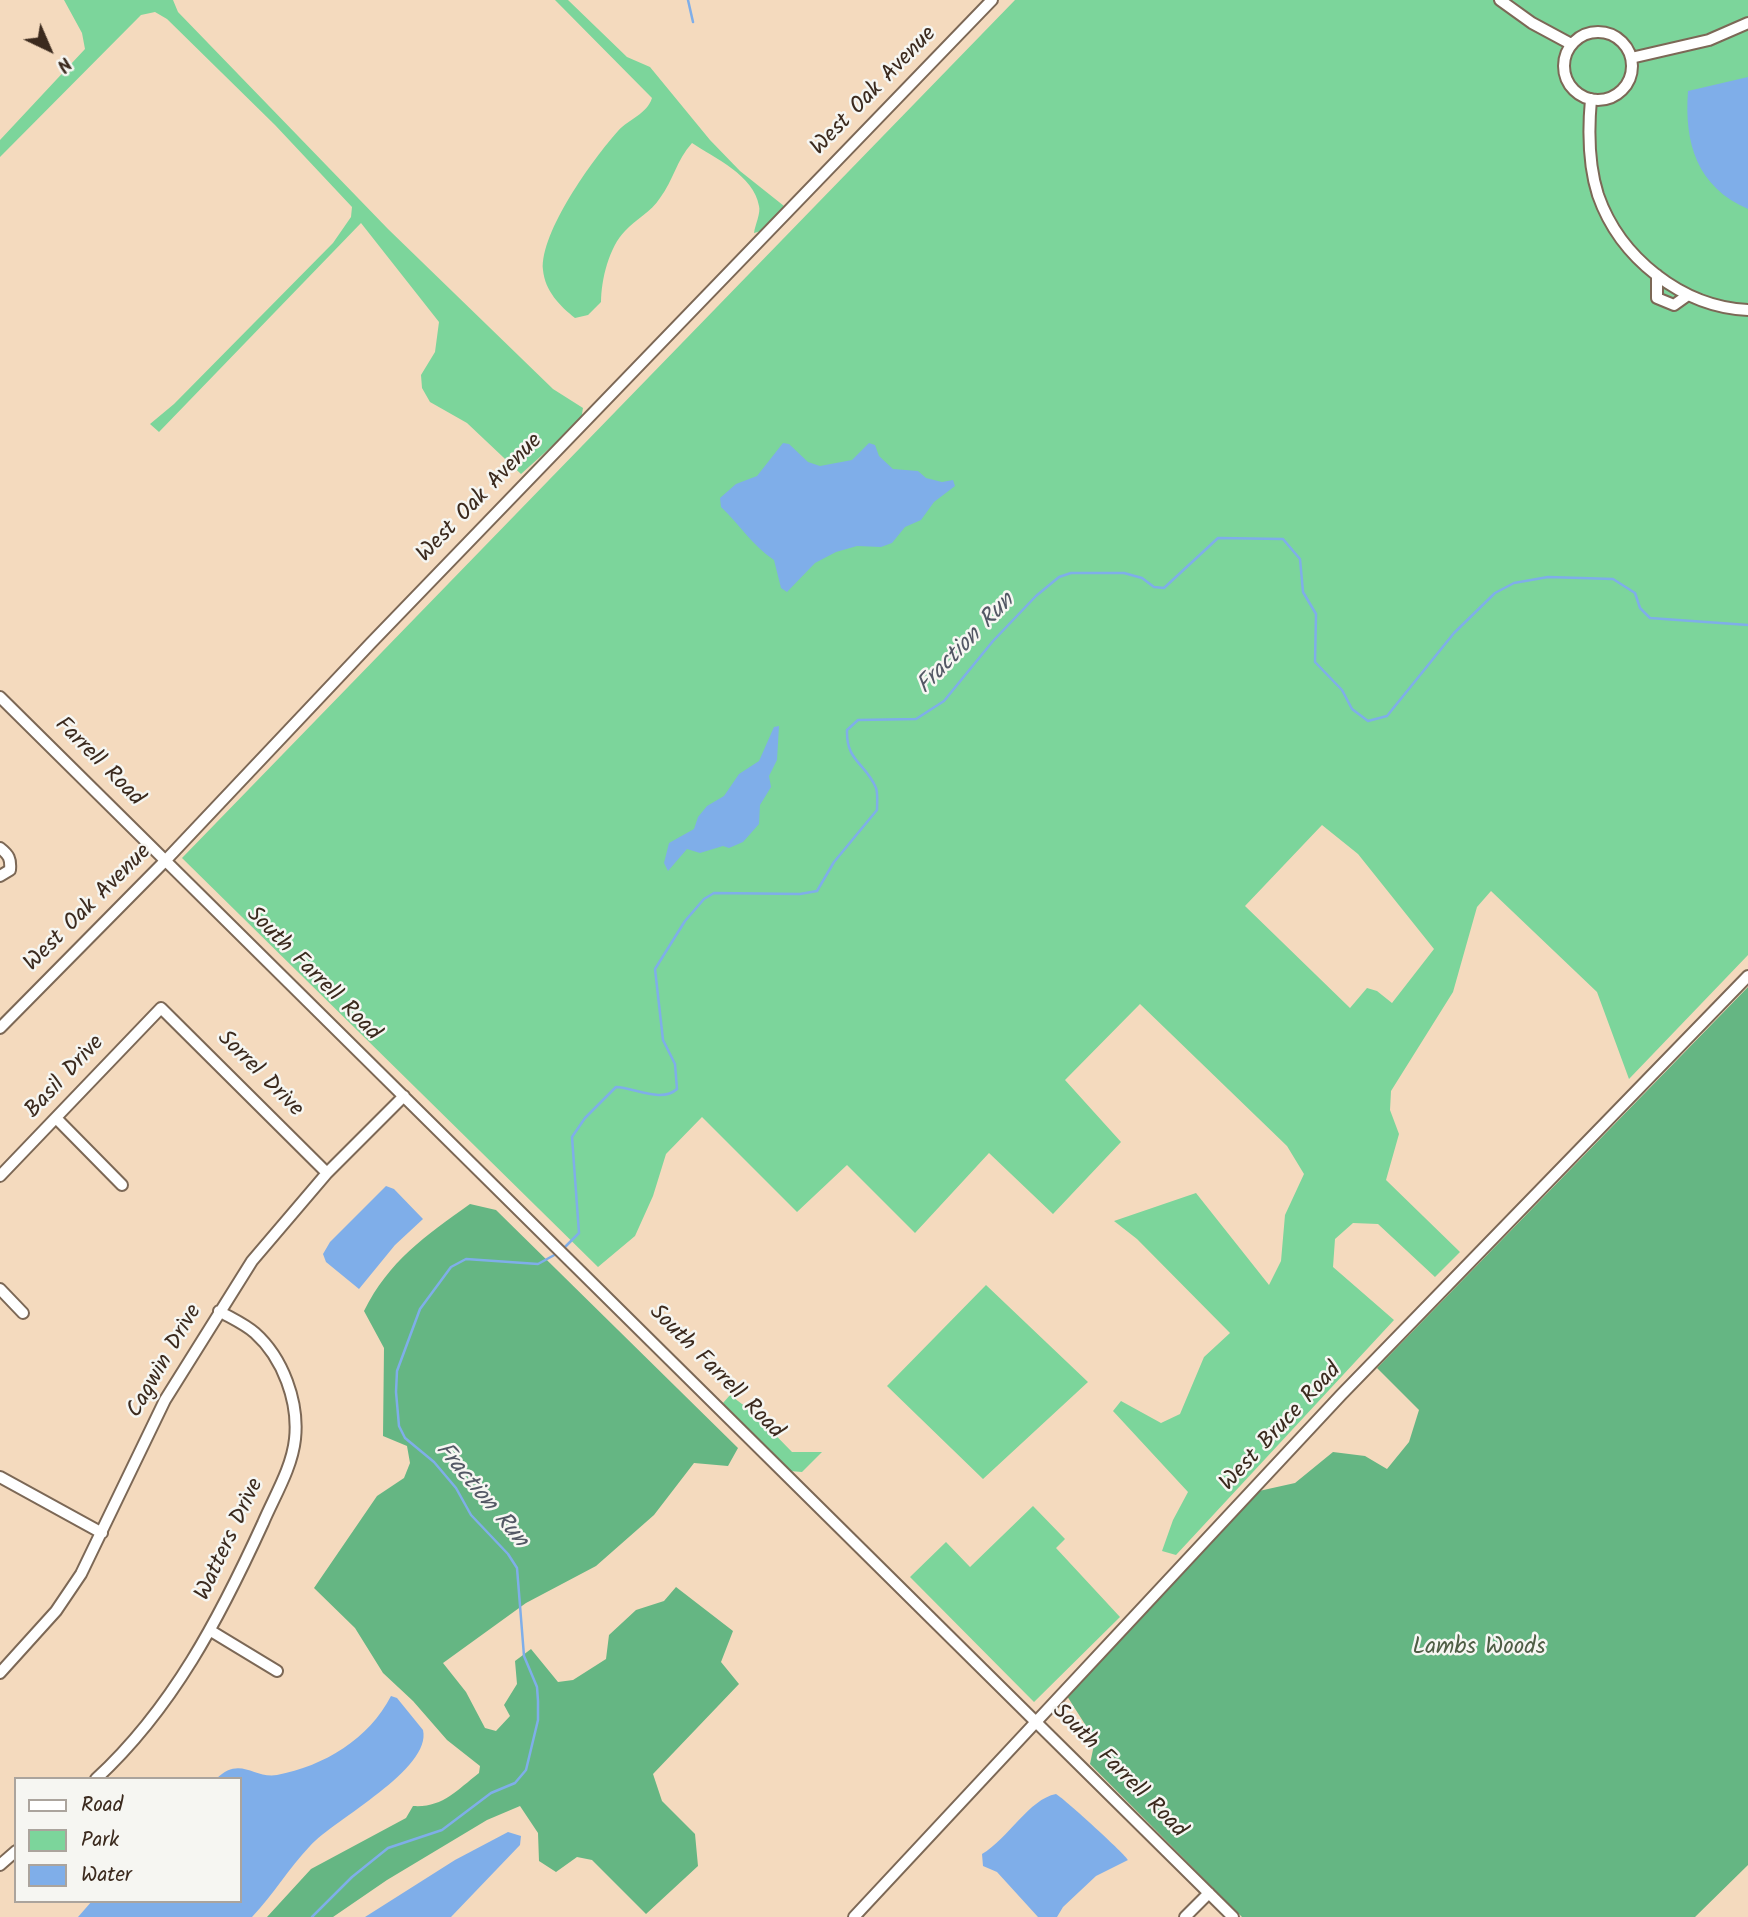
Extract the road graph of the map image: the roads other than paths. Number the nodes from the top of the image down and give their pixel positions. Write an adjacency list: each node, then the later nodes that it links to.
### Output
1 (992, 0): 12 (street, West Oak Avenue)
2 (1500, 0): 4 (street)
3 (1748, 23): 5 (street)
4 (1572, 44): 5 (street); 6 (street)
5 (1631, 58): 6 (street)
6 (1591, 99): 7 (street)
7 (1657, 275): 8 (street); 8 (street)
8 (1688, 295): 9 (street)
9 (1748, 310)
10 (0, 697): 12 (street, Farrell Road)
11 (0, 848): 13 (street)
12 (166, 860): 16 (street, West Oak Avenue); 17 (street, South Farrell Road)
13 (0, 876)
14 (1748, 976): 30 (street, West Bruce Road)
15 (161, 1008): 18 (street, Basil Drive); 19 (street, Sorrel Drive)
16 (0, 1028)
17 (404, 1096): 19 (street, Cagwin Drive); 30 (street, South Farrell Road)
18 (57, 1119): 20 (street, Basil Drive); 21 (street)
19 (327, 1173): 23 (street, Cagwin Drive)
20 (0, 1176)
21 (122, 1185)
22 (0, 1289): 24 (street)
23 (219, 1311): 26 (street, Cagwin Drive); 27 (street, Watters Drive)
24 (23, 1312)
25 (0, 1477): 26 (street)
26 (102, 1533): 29 (street, Cagwin Drive)
27 (211, 1631): 28 (street); 31 (street, Watters Drive)
28 (277, 1671)
29 (0, 1672)
30 (1038, 1723): 34 (street, South Farrell Road); 35 (street, West Bruce Road)
31 (98, 1777)
32 (14, 1853): 33 (street)
33 (0, 1865)
34 (1209, 1893): 36 (street); 37 (street, South Farrell Road)
35 (854, 1917)
36 (1185, 1917)
37 (1233, 1917)

